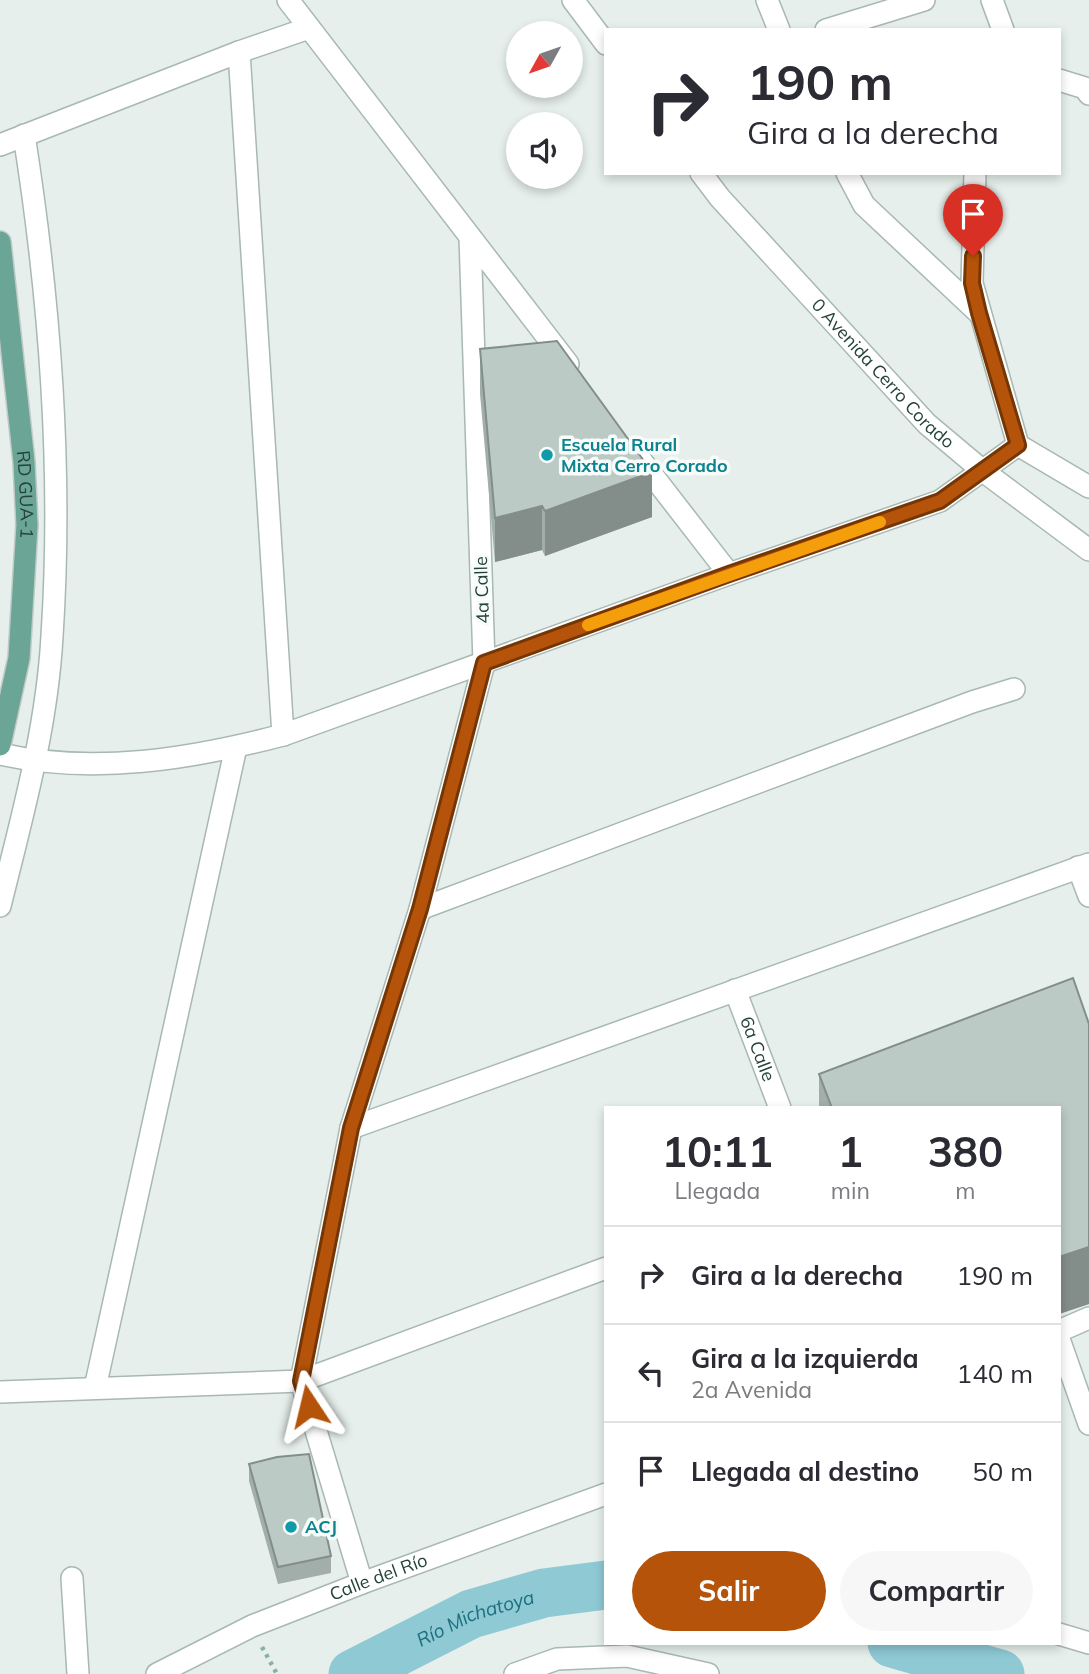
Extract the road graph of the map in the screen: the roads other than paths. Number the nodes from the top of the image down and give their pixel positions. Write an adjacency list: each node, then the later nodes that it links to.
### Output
1 (288, 0): 7 (street)
2 (573, 0): 11 (street)
3 (767, 0): 8 (street)
4 (924, 0): 6 (street)
5 (992, 0): 10 (street)
6 (879, 6): 9 (street)
7 (309, 28): 12 (street); 20 (street)
8 (778, 28)
9 (830, 28)
10 (1002, 28)
11 (604, 41)
12 (239, 52): 15 (street); 32 (street)
13 (1061, 81): 14 (street)
14 (1089, 94)
15 (24, 135): 16 (street); 36 (street)
16 (0, 145)
17 (703, 175): 26 (street, 0 Avenida Cerro Corado)
18 (848, 175): 22 (street)
19 (975, 175): 22 (street)
20 (470, 237): 23 (street); 30 (street, 4a Calle)
21 (0, 242): 33 (main road, RD GUA-1)
22 (979, 313): 25 (street)
23 (578, 378)
24 (620, 433): 29 (street)
25 (1018, 445): 26 (street); 27 (street)
26 (983, 471): 28 (street, 0 Avenida Cerro Corado); 29 (street)
27 (1089, 487)
28 (1089, 550)
29 (729, 574): 30 (street)
30 (484, 663): 32 (street); 40 (street, 4a Calle)
31 (1014, 689): 40 (street)
32 (283, 735): 34 (street)
33 (0, 746)
34 (236, 747): 36 (street); 49 (street)
35 (0, 754): 36 (street)
36 (36, 762): 39 (street)
37 (1083, 865): 38 (street); 41 (street)
38 (1089, 896)
39 (0, 906)
40 (420, 909): 43 (street, 4a Calle)
41 (735, 990): 42 (street, 6a Calle); 43 (street)
42 (779, 1106)
43 (351, 1128): 48 (street, 4a Calle)
44 (604, 1269): 48 (street)
45 (1089, 1318): 46 (street)
46 (1061, 1331)
47 (1061, 1345): 51 (street)
48 (301, 1381): 49 (street); 54 (street, 4a Calle)
49 (95, 1388): 50 (street)
50 (0, 1392)
51 (1089, 1424)
52 (604, 1495): 54 (street, Calle del Río)
53 (72, 1578): 58 (street)
54 (362, 1583): 59 (street, Calle del Río)
55 (1061, 1635): 56 (street)
56 (1089, 1643)
57 (559, 1666): 60 (street); 61 (street)
58 (78, 1674)
59 (157, 1674)
60 (515, 1674)
61 (708, 1674)

